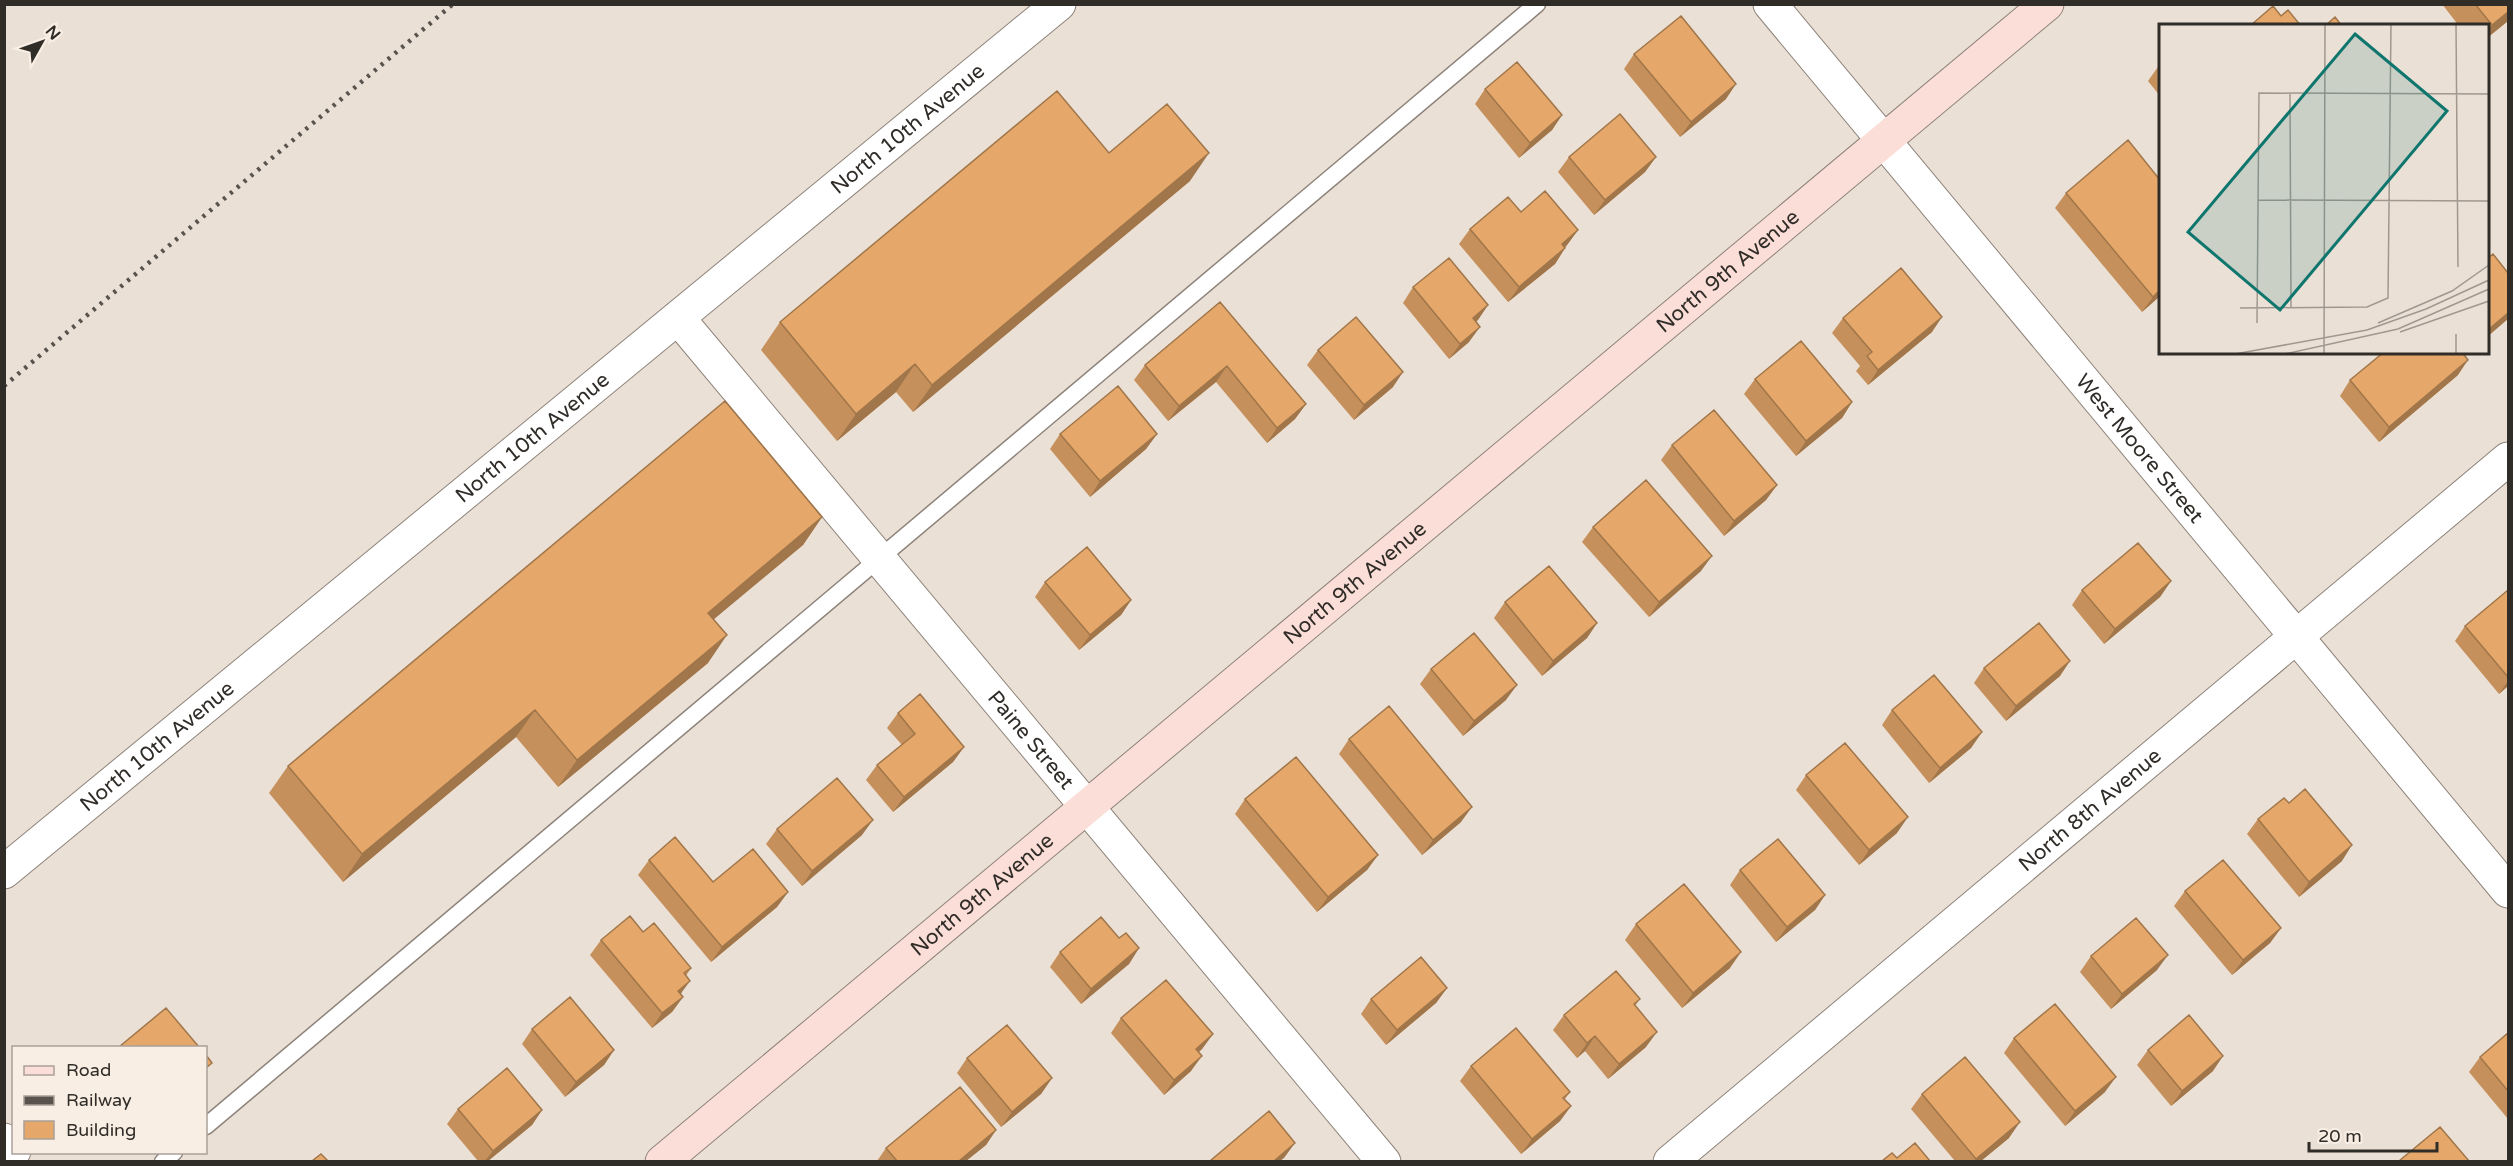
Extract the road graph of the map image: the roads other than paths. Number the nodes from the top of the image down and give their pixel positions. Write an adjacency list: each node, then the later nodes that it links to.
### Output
1 (1059, 4): 6 (street, North 10th Avenue)
2 (1538, 4): 8 (lane)
3 (1770, 4): 5 (street, West Moore Street)
4 (2047, 4): 5 (street, North 9th Avenue)
5 (1883, 140): 9 (street, West Moore Street); 10 (street, North 9th Avenue)
6 (678, 318): 8 (street, Paine Street); 11 (street, North 10th Avenue)
7 (2508, 459): 9 (street, North 8th Avenue)
8 (879, 559): 10 (street, Paine Street); 13 (lane)
9 (2296, 636): 12 (street, West Moore Street); 16 (street, North 8th Avenue)
10 (1087, 809): 14 (street, North 9th Avenue); 15 (street, Paine Street)
11 (4, 872)
12 (2508, 891)
13 (207, 1125)
14 (662, 1161)
15 (1384, 1161)
16 (1670, 1161)

